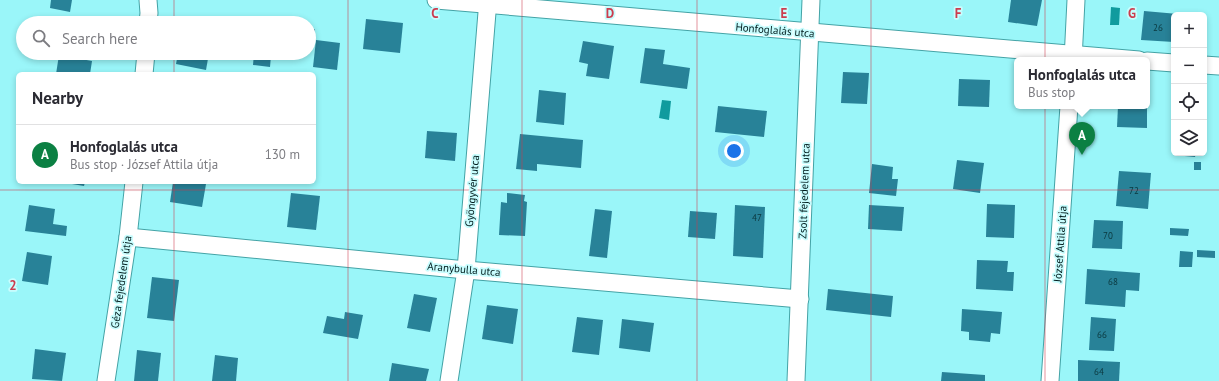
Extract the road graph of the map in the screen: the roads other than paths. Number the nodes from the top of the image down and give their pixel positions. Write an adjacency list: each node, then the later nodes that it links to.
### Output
1 (148, 0): 6 (street)
2 (436, 0): 5 (street, Honfoglalás utca)
3 (811, 0): 7 (street, Zsolt fejedelem utca)
4 (1076, 0): 9 (street)
5 (487, 2): 7 (street, Honfoglalás utca); 19 (street, Gyöngyvér utca)
6 (149, 16)
7 (809, 33): 8 (street, Honfoglalás utca); 20 (street, Zsolt fejedelem utca)
8 (1062, 57)
9 (1073, 57)
10 (145, 60): 15 (street)
11 (1150, 61): 12 (street)
12 (1171, 63)
13 (1207, 65): 14 (street)
14 (1219, 66)
15 (144, 72)
16 (1070, 109): 24 (street, József Attila útja)
17 (134, 184): 18 (street, Géza fejedelem útja)
18 (128, 237): 19 (street, Aranybulla utca); 21 (street, Géza fejedelem útja)
19 (466, 270): 20 (street, Aranybulla utca); 22 (street, Gyöngyvér utca)
20 (800, 299): 23 (street, Zsolt fejedelem utca)
21 (106, 381)
22 (449, 381)
23 (796, 381)
24 (1050, 381)

